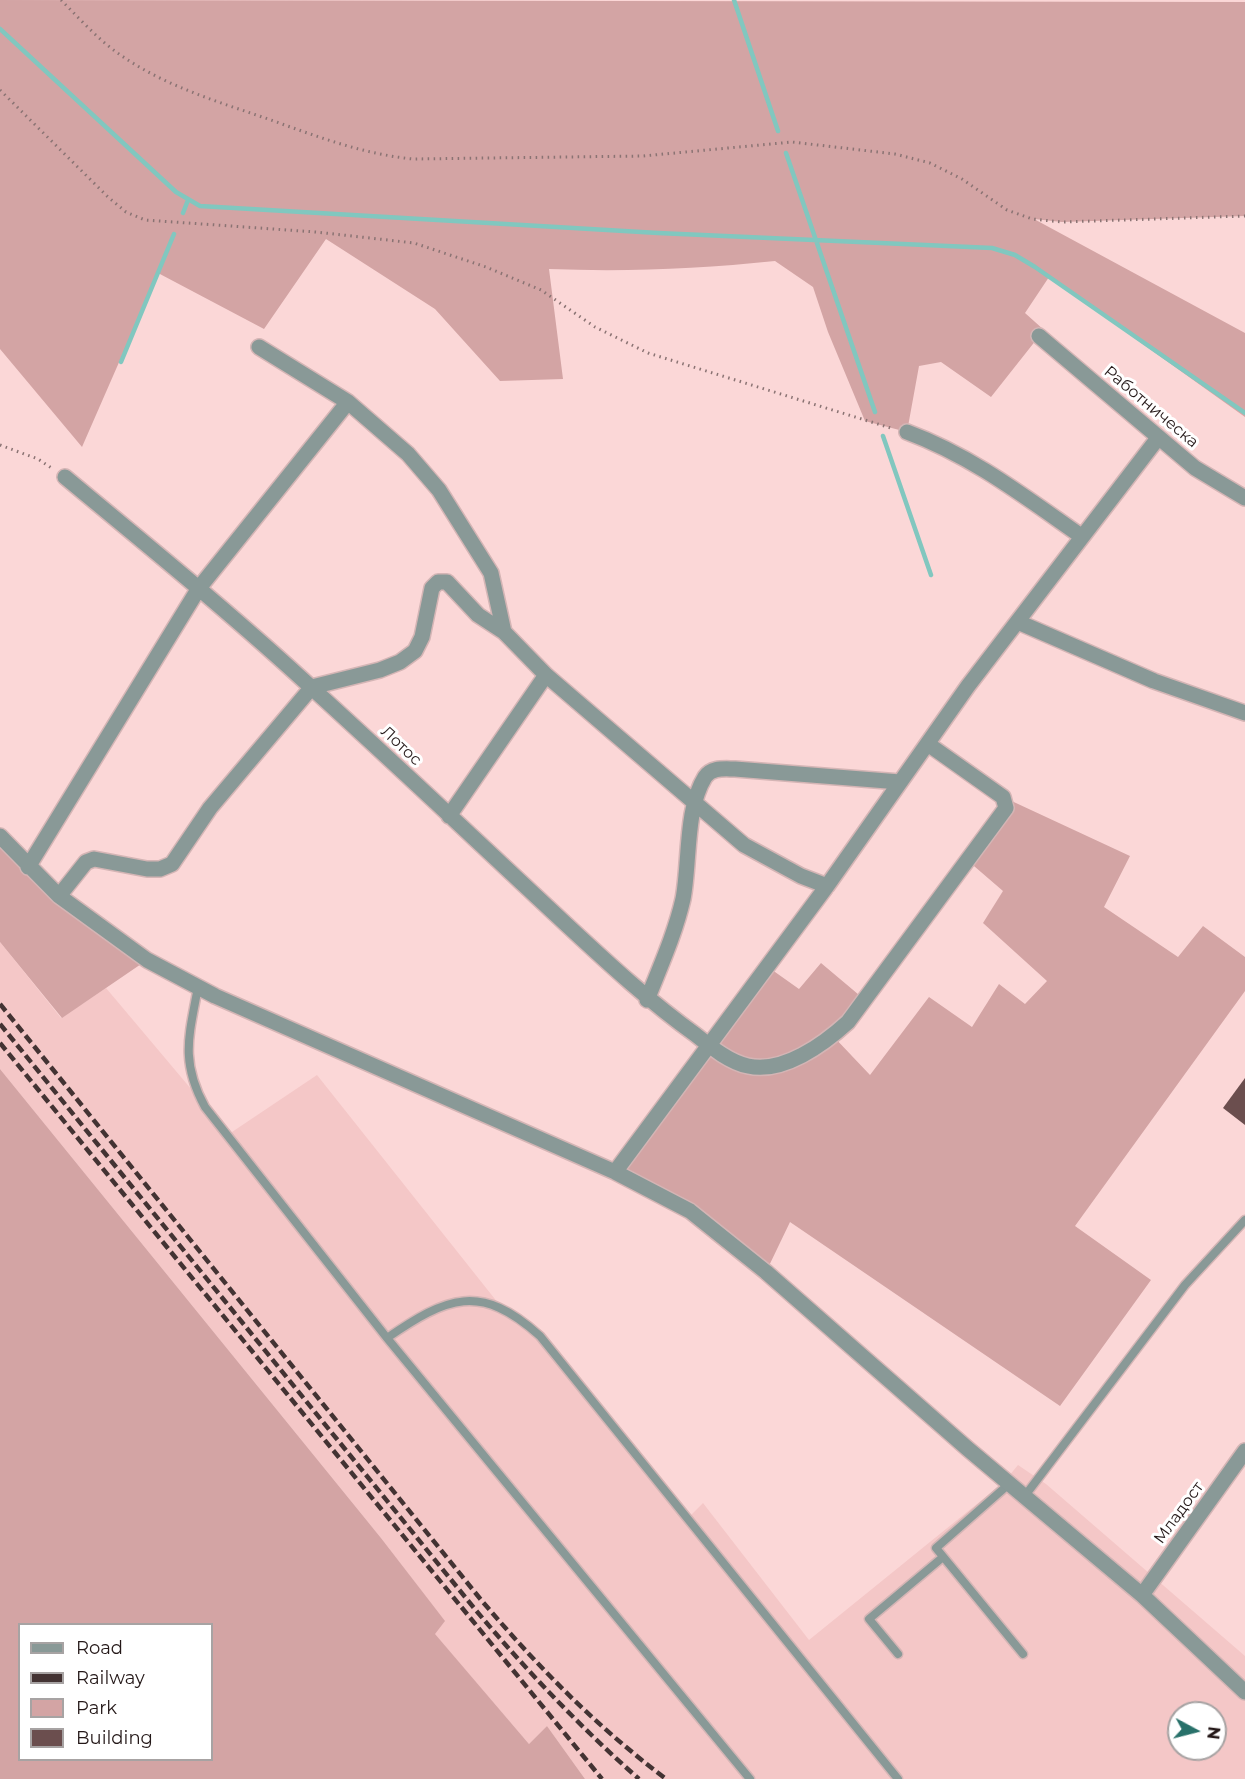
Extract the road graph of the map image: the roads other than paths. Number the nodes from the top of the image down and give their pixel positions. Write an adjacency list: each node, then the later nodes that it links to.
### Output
1 (1039, 336): 5 (street, Работническа)
2 (259, 347): 3 (street)
3 (348, 402): 9 (street); 11 (street)
4 (907, 432): 8 (street)
5 (1158, 438): 7 (street, Работническа); 8 (street)
6 (65, 477): 9 (street, Лотос)
7 (1245, 498)
8 (1081, 536): 10 (street)
9 (199, 588): 13 (street, Лотос); 20 (street)
10 (1018, 622): 14 (street); 15 (street)
11 (504, 632): 12 (street); 13 (street)
12 (546, 675): 17 (street); 18 (street)
13 (312, 687): 18 (street, Лотос); 22 (street)
14 (1245, 712)
15 (928, 744): 16 (street); 25 (street, Лотос)
16 (900, 782): 17 (street); 21 (street)
17 (696, 805): 21 (street); 24 (street)
18 (449, 816): 24 (street, Лотос)
19 (0, 836): 20 (street)
20 (28, 867): 22 (street)
21 (827, 886): 25 (street)
22 (59, 896): 23 (street)
23 (198, 987): 26 (street); 28 (lane)
24 (647, 1000): 25 (street, Лотос)
25 (710, 1046): 26 (street)
26 (615, 1172): 30 (street)
27 (1245, 1220): 31 (lane)
28 (387, 1338): 37 (lane); 38 (lane)
29 (1245, 1451): 33 (street, Младост)
30 (1009, 1485): 31 (street); 32 (lane)
31 (1024, 1497): 33 (street)
32 (944, 1557): 34 (lane); 35 (lane)
33 (1142, 1595): 36 (street)
34 (898, 1654)
35 (1023, 1654)
36 (1245, 1692)
37 (750, 1779)
38 (898, 1779)

